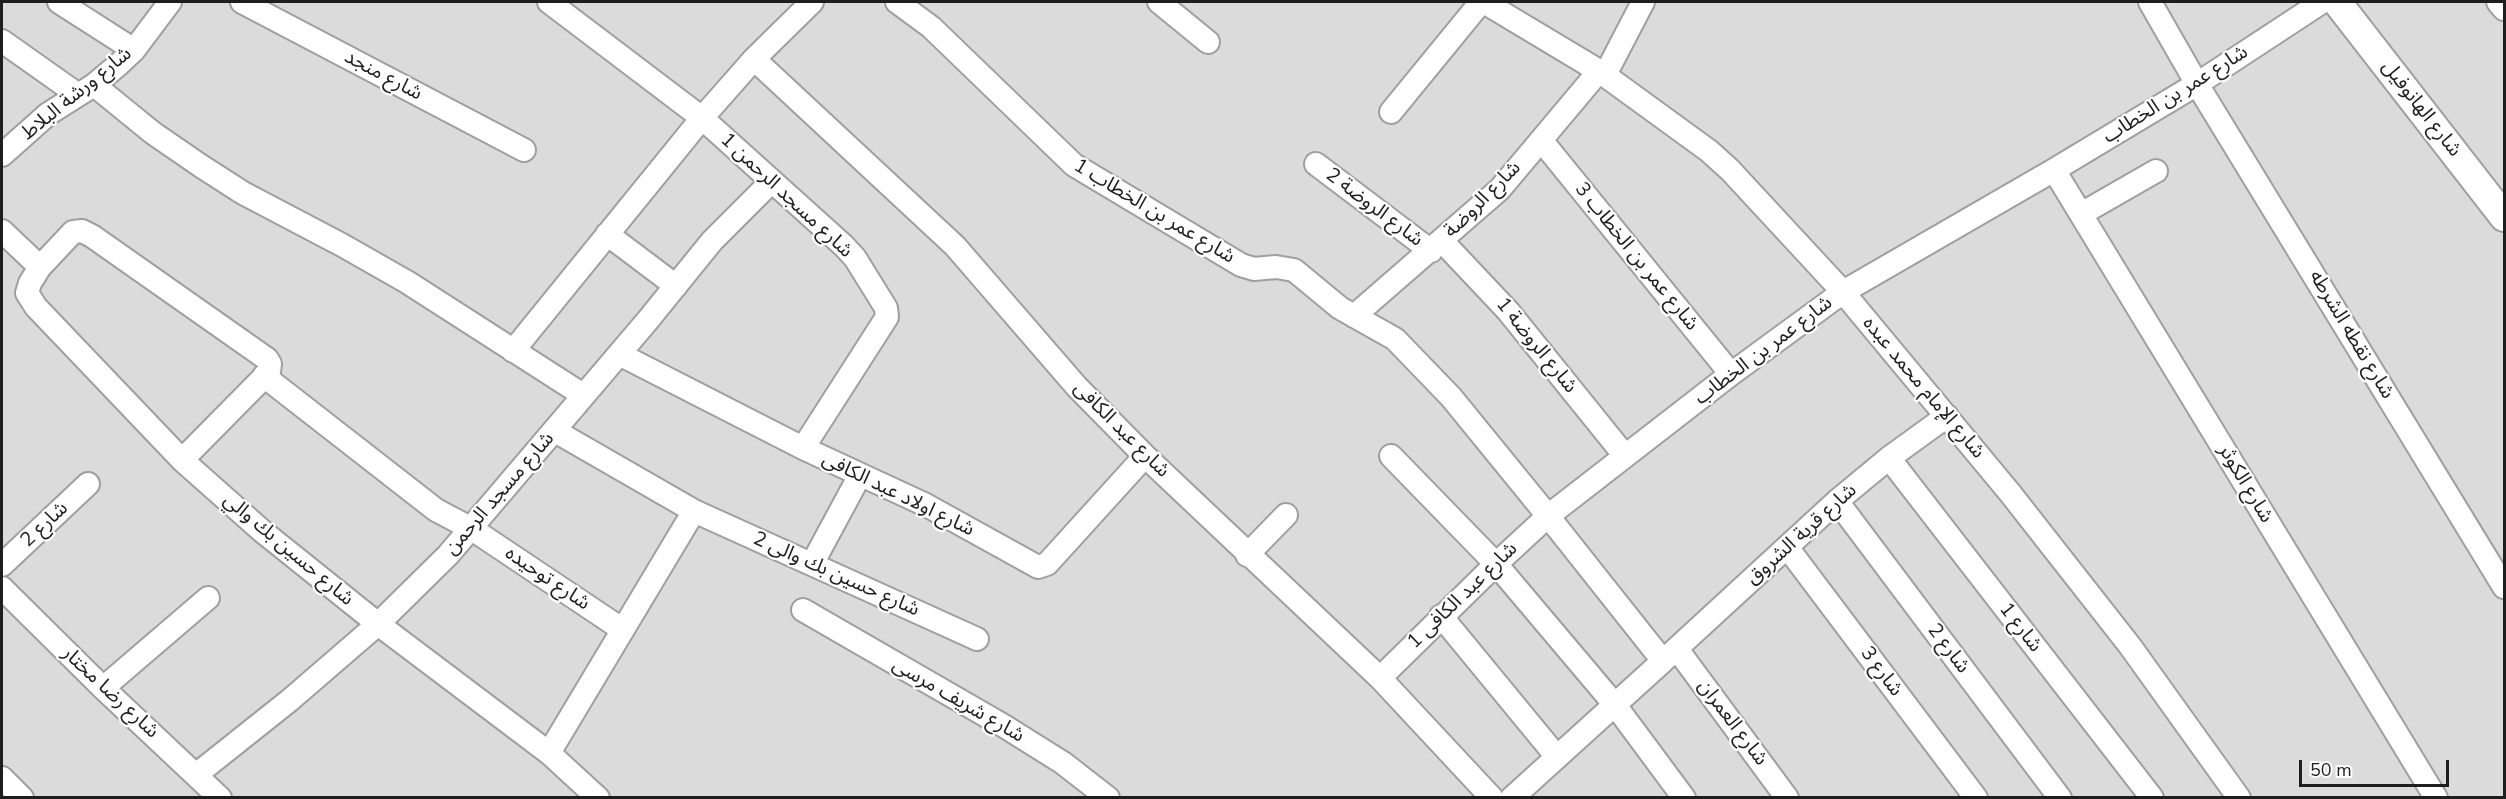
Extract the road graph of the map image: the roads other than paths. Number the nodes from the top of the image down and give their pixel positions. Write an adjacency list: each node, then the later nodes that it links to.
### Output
1 (59, 2): 17 (street)
2 (170, 2): 17 (street, شارع ورشة البلاط)
3 (242, 2): 25 (street, شارع منجد)
4 (549, 2): 23 (street, شارع مسجد الرحمن 1)
5 (812, 2): 18 (street)
6 (897, 2): 39 (street, شارع عمر بن الخطاب 1)
7 (1159, 2): 16 (street)
8 (1483, 2): 19 (street, شارع الإمام محمد عبده); 22 (street)
9 (1643, 2): 19 (street, شارع الروضة)
10 (2150, 2): 20 (street, شارع نقطه الشرطه)
11 (2322, 2): 20 (street, شارع عمر بن الخطاب)
12 (2337, 2): 32 (street, شارع الهانوفيل)
13 (2498, 2): 14 (street)
14 (2505, 9)
15 (2, 41): 21 (street)
16 (1208, 42)
17 (134, 50): 21 (street, شارع ورشة البلاط)
18 (754, 59): 23 (street); 48 (street, شارع عبد الكافى)
19 (1602, 73): 24 (street, شارع الروضة); 38 (street, شارع الإمام محمد عبده)
20 (2197, 84): 28 (street, شارع عمر بن الخطاب); 65 (street, شارع نقطه الشرطه)
21 (85, 90): 26 (street, شارع ورشة البلاط); 40 (street)
22 (1391, 112)
23 (702, 118): 30 (street, شارع مسجد الرحمن 1); 34 (street)
24 (1541, 140): 35 (street, شارع الروضة); 42 (street, شارع عمر بن الخطاب 3)
25 (524, 150)
26 (2, 155)
27 (1316, 164): 35 (street, شارع الروضة 2)
28 (2054, 170): 31 (street, شارع الكوثر); 38 (street, شارع عمر بن الخطاب)
29 (2156, 171): 31 (street)
30 (771, 182): 37 (street, شارع مسجد الرحمن); 47 (street, شارع مسجد الرحمن 1)
31 (2081, 214): 93 (street, شارع الكوثر)
32 (2505, 217)
33 (2, 231): 36 (street)
34 (607, 234): 37 (street); 40 (street)
35 (1437, 246): 39 (street, شارع الروضة); 50 (street, شارع الروضة 1)
36 (40, 267): 43 (street, شارع حسين بك والي); 52 (street, شارع حسين بك والي)
37 (676, 286): 41 (street, شارع مسجد الرحمن)
38 (1843, 292): 42 (street, شارع عمر بن الخطاب); 45 (street, شارع الإمام محمد عبده)
39 (1354, 316): 58 (street, شارع عمر بن الخطاب 1)
40 (513, 351): 44 (street)
41 (619, 354): 44 (street, شارع مسجد الرحمن); 47 (street, شارع اولاد عبد الكافى)
42 (1731, 374): 50 (street, شارع عمر بن الخطاب)
43 (264, 376): 52 (street); 59 (street, شارع توحيده)
44 (583, 395): 46 (street, شارع مسجد الرحمن)
45 (1947, 416): 51 (street, شارع قرية الشروق); 92 (street, شارع الإمام محمد عبده)
46 (555, 431): 56 (street, شارع حسين بك والى 2); 59 (street, شارع مسجد الرحمن)
47 (804, 448): 53 (street, شارع اولاد عبد الكافى)
48 (1145, 456): 53 (street, شارع اولاد عبد الكافى); 61 (street, شارع عبد الكافى)
49 (1391, 456): 63 (street)
50 (1625, 456): 58 (street, شارع عمر بن الخطاب)
51 (1889, 459): 55 (street, شارع قرية الشروق); 91 (street, شارع 1)
52 (182, 460): 70 (street, شارع حسين بك والي)
53 (860, 475): 62 (street)
54 (88, 484): 64 (street, شارع 2)
55 (1837, 501): 60 (street, شارع قرية الشروق); 90 (street, شارع 2)
56 (694, 511): 62 (street, شارع حسين بك والى 2); 71 (street)
57 (1286, 515): 61 (street)
58 (1548, 516): 63 (street, شارع عبد الكافى 1); 73 (street)
59 (472, 529): 70 (street, شارع مسجد الرحمن); 71 (street, شارع توحيده)
60 (1787, 547): 73 (street, شارع قرية الشروق); 89 (street, شارع 3)
61 (1247, 555): 74 (street, شارع عبد الكافى)
62 (812, 564): 72 (street, شارع حسين بك والى 2)
63 (1496, 564): 69 (street, شارع عبد الكافى 1); 76 (street)
64 (2, 565)
65 (2505, 587)
66 (2, 588): 75 (street, شارع رضا مختار)
67 (208, 598): 75 (street)
68 (803, 610): 84 (street, شارع شريف مرسى)
69 (1441, 616): 74 (street, شارع عبد الكافى 1); 78 (street)
70 (378, 624): 77 (street, شارع حسين بك والي); 79 (street, شارع مسجد الرحمن)
71 (623, 630): 77 (street)
72 (977, 639)
73 (1670, 655): 76 (street); 88 (street, شارع العمران)
74 (1380, 678): 85 (street, شارع عبد الكافى)
75 (103, 688): 79 (street, شارع رضا مختار)
76 (1615, 705): 78 (street); 87 (street)
77 (549, 753): 83 (street, شارع حسين بك والي)
78 (1557, 757): 86 (street)
79 (197, 774): 82 (street, شارع رضا مختار)
80 (2, 778): 81 (street)
81 (22, 798)
82 (220, 798)
83 (598, 798)
84 (1108, 798)
85 (1492, 798)
86 (1512, 798)
87 (1684, 798)
88 (1787, 798)
89 (1976, 798)
90 (2060, 798)
91 (2152, 798)
92 (2239, 798)
93 (2436, 798)

